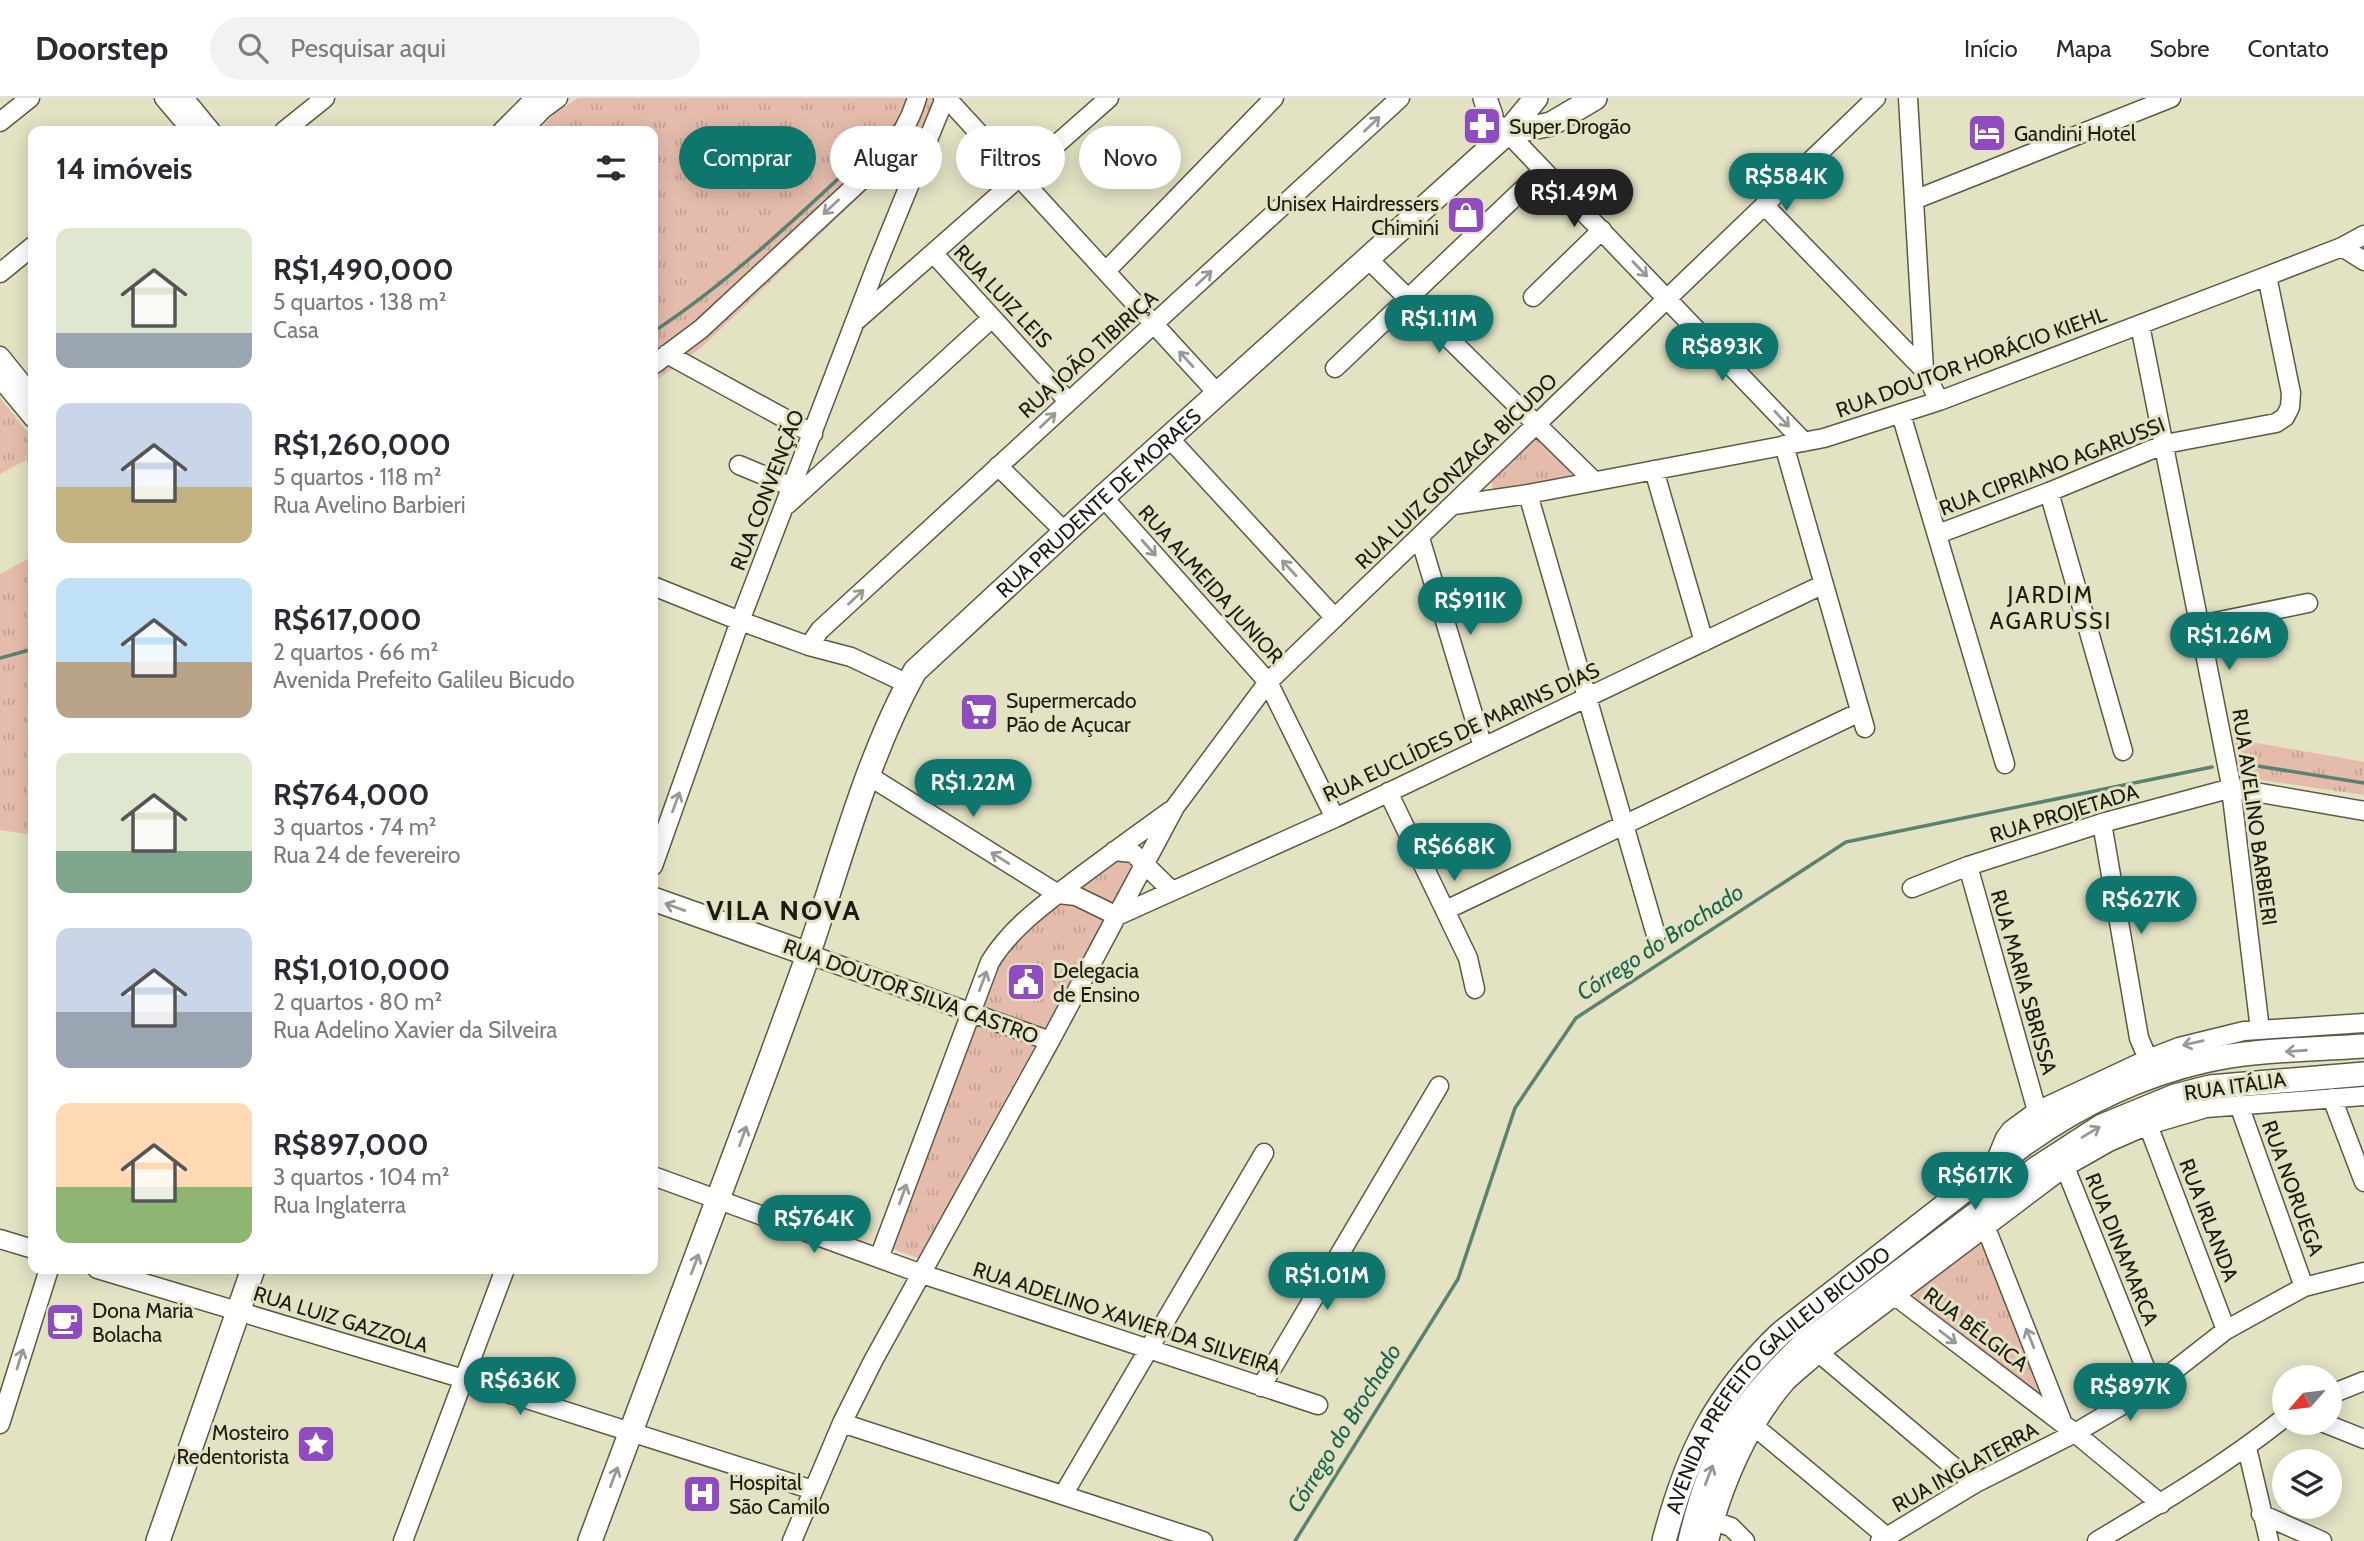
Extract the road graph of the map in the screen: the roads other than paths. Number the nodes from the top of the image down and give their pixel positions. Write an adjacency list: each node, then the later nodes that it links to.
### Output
1 (30, 98): 19 (street)
2 (164, 98): 20 (street)
3 (184, 98): 21 (street)
4 (325, 98): 22 (street)
5 (535, 98): 23 (street)
6 (558, 98): 24 (street)
7 (917, 98): 53 (street, one-way to 53)
8 (1110, 98): 27 (street)
9 (1274, 98): 41 (street)
10 (1400, 98): 50 (street, RUA JOÃO TIBIRIÇA, one-way to 10)
11 (1474, 98): 18 (street)
12 (1536, 98): 26 (main road, RUA PRUDENTE DE MORAES)
13 (1595, 98): 26 (main road)
14 (1876, 98): 32 (street, RUA LUIZ GONZAGA BICUDO)
15 (1908, 98): 31 (street)
16 (2171, 98): 31 (street)
17 (946, 100): 25 (street); 40 (street, RUA CONVENÇÃO)
18 (1488, 107): 26 (street)
19 (0, 122)
20 (180, 126)
21 (207, 126)
22 (290, 126)
23 (507, 126)
24 (527, 126)
25 (971, 126)
26 (1507, 133): 28 (street); 38 (main road, RUA PRUDENTE DE MORAES)
27 (1065, 137)
28 (1543, 170): 33 (street); 46 (street)
29 (1004, 189): 37 (street)
30 (1031, 189): 41 (street)
31 (1914, 200): 55 (street)
32 (1765, 206): 47 (street, RUA LUIZ GONZAGA BICUDO); 55 (street)
33 (1602, 230): 45 (street); 47 (street, one-way to 47)
34 (2364, 235): 35 (street, RUA DOUTOR HORÁCIO KIEHL)
35 (2342, 247): 39 (street); 43 (street, RUA DOUTOR HORÁCIO KIEHL)
36 (28, 250): 42 (street)
37 (933, 253): 44 (street); 48 (street, RUA LUIZ LEIS)
38 (1368, 259): 46 (street); 58 (main road, RUA PRUDENTE DE MORAES)
39 (2364, 261)
40 (877, 264): 44 (street); 49 (street, RUA CONVENÇÃO)
41 (1106, 271): 50 (street)
42 (0, 273)
43 (2267, 276): 51 (street, RUA DOUTOR HORÁCIO KIEHL); 67 (street, RUA CIPRIANO AGARUSSI)
44 (898, 284): 49 (street)
45 (1533, 297)
46 (1408, 298): 54 (street); 63 (street)
47 (1668, 298): 63 (street, RUA LUIZ GONZAGA BICUDO); 66 (street, one-way to 66)
48 (992, 318): 59 (street, RUA LUIZ LEIS); 80 (street)
49 (855, 322): 64 (street, RUA CONVENÇÃO)
50 (1154, 324): 58 (street, one-way to 50); 59 (street, RUA JOÃO TIBIRIÇA)
51 (2140, 325): 60 (street, RUA DOUTOR HORÁCIO KIEHL); 67 (street, RUA AVELINO BARBIERI)
52 (0, 356): 57 (street)
53 (660, 360): 64 (street)
54 (1335, 368)
55 (1924, 370): 60 (street)
56 (0, 378): 61 (street)
57 (28, 391)
58 (1218, 394): 65 (main road, RUA PRUDENTE DE MORAES)
59 (1068, 401): 71 (street, RUA JOÃO TIBIRIÇA, one-way to 59)
60 (1940, 401): 62 (street, RUA DOUTOR HORÁCIO KIEHL)
61 (28, 412)
62 (1901, 414): 66 (street, RUA DOUTOR HORÁCIO KIEHL); 82 (street)
63 (1536, 424): 69 (street); 79 (street, RUA LUIZ GONZAGA BICUDO)
64 (813, 434): 75 (street, RUA CONVENÇÃO)
65 (1169, 438): 78 (main road, RUA PRUDENTE DE MORAES); 87 (street, one-way to 65)
66 (1804, 442): 68 (street, RUA DOUTOR HORÁCIO KIEHL)
67 (2165, 444): 76 (street, RUA CIPRIANO AGARUSSI); 89 (street, RUA AVELINO BARBIERI)
68 (1784, 445): 72 (street, RUA DOUTOR HORÁCIO KIEHL); 84 (street)
69 (1575, 463): 73 (street); 74 (street)
70 (739, 465): 75 (street)
71 (998, 466): 81 (street); 91 (street, RUA JOÃO TIBIRIÇA, one-way to 71)
72 (1654, 470): 73 (street, RUA DOUTOR HORÁCIO KIEHL); 90 (street)
73 (1594, 481): 74 (street, RUA DOUTOR HORÁCIO KIEHL)
74 (1567, 486): 77 (street, RUA DOUTOR HORÁCIO KIEHL)
75 (792, 487): 80 (street, RUA CONVENÇÃO)
76 (2049, 492): 82 (street, RUA CIPRIANO AGARUSSI); 96 (street)
77 (1528, 494): 79 (street, RUA DOUTOR HORÁCIO KIEHL); 94 (street)
78 (1103, 497): 81 (main road, RUA PRUDENTE DE MORAES); 92 (street, RUA ALMEIDA JUNIOR, one-way to 92)
79 (1454, 505): 83 (street, RUA LUIZ GONZAGA BICUDO)
80 (785, 506): 88 (street, RUA CONVENÇÃO)
81 (1065, 533): 93 (main road, RUA PRUDENTE DE MORAES)
82 (1938, 534): 97 (street)
83 (1420, 538): 87 (street, RUA LUIZ GONZAGA BICUDO); 95 (street)
84 (1822, 585): 90 (street, RUA EUCLÍDES DE MARINS DIAS); 104 (street)
85 (658, 588): 88 (street)
86 (2308, 603): 89 (street)
87 (1335, 618): 92 (street, RUA LUIZ GONZAGA BICUDO)
88 (740, 621): 91 (street); 107 (street, RUA CONVENÇÃO, one-way to 88)
89 (2200, 625): 99 (street, RUA AVELINO BARBIERI)
90 (1704, 642): 94 (street, RUA EUCLÍDES DE MARINS DIAS)
91 (809, 646): 93 (street)
92 (1268, 682): 101 (street, RUA LUIZ GONZAGA BICUDO); 103 (street, RUA ALMEIDA JUNIOR)
93 (908, 684): 98 (main road, RUA PRUDENTE DE MORAES)
94 (1588, 697): 95 (street, RUA EUCLÍDES DE MARINS DIAS); 104 (street)
95 (1483, 747): 100 (street, RUA EUCLÍDES DE MARINS DIAS)
96 (2123, 751)
97 (2005, 764)
98 (869, 776): 113 (street, one-way to 98); 119 (main road, RUA PRUDENTE DE MORAES)
99 (2232, 789): 102 (street); 105 (street, RUA PROJETADA); 123 (street, RUA AVELINO BARBIERI)
100 (1388, 792): 103 (street, RUA EUCLÍDES DE MARINS DIAS); 116 (street)
101 (1175, 807): 106 (street); 108 (street, RUA LUIZ GONZAGA BICUDO)
102 (2364, 811)
103 (1335, 818): 112 (street, RUA EUCLÍDES DE MARINS DIAS)
104 (1625, 822): 116 (street); 118 (street)
105 (2102, 823): 109 (street, RUA PROJETADA); 126 (street)
106 (1114, 851): 108 (street); 110 (street)
107 (658, 852)
108 (1145, 863): 112 (street); 117 (street, RUA LUIZ GONZAGA BICUDO)
109 (1968, 866): 111 (street, RUA PROJETADA); 132 (street, RUA MARIA SBRISSA)
110 (1089, 870): 113 (street); 115 (street)
111 (1912, 888)
112 (1172, 891): 117 (street, RUA EUCLÍDES DE MARINS DIAS)
113 (1058, 894): 115 (street); 121 (street, one-way to 113)
114 (658, 901): 119 (main road, RUA DOUTOR SILVA CASTRO, one-way to 114)
115 (1095, 904): 117 (street)
116 (1446, 910): 120 (street)
117 (1117, 916): 124 (street, RUA LUIZ GONZAGA BICUDO)
118 (1657, 935)
119 (808, 954): 121 (street, RUA DOUTOR SILVA CASTRO); 139 (main road, RUA PRUDENTE DE MORAES, one-way to 119)
120 (1475, 989)
121 (971, 1013): 124 (street, RUA DOUTOR SILVA CASTRO); 143 (street, one-way to 121)
122 (2364, 1023): 123 (street)
123 (2260, 1030): 126 (street, one-way to 126)
124 (1050, 1041): 149 (street, RUA LUIZ GONZAGA BICUDO)
125 (2364, 1046): 135 (main road, AVENIDA PREFEITO GALILEU BICUDO, one-way to 135)
126 (2148, 1059): 132 (street)
127 (2364, 1074): 184 (main road, AVENIDA PREFEITO GALILEU BICUDO, one-way to 127)
128 (1439, 1086): 158 (street)
129 (2364, 1096): 130 (street, RUA ITÁLIA)
130 (2332, 1098): 131 (street, RUA ITÁLIA); 138 (street)
131 (2239, 1105): 133 (street, RUA ITÁLIA); 150 (street, RUA NORUEGA)
132 (2036, 1111): 135 (street)
133 (2148, 1125): 136 (street, RUA ITÁLIA); 153 (street, RUA IRLANDA)
134 (1264, 1153): 154 (street)
135 (1993, 1167): 183 (main road, AVENIDA PREFEITO GALILEU BICUDO)
136 (2066, 1167): 140 (street, RUA ITÁLIA); 159 (street, RUA DINAMARCA)
137 (658, 1178): 139 (street, RUA ADELINO XAVIER DA SILVEIRA)
138 (2364, 1182)
139 (719, 1200): 143 (street, RUA ADELINO XAVIER DA SILVEIRA); 168 (main road, RUA PRUDENTE DE MORAES, one-way to 139)
140 (1986, 1228): 151 (street, RUA ITÁLIA); 166 (street, one-way to 140)
141 (0, 1239): 142 (street)
142 (28, 1248)
143 (879, 1258): 149 (street, RUA ADELINO XAVIER DA SILVEIRA)
144 (2364, 1272): 150 (street, RUA INGLATERRA)
145 (47, 1274): 163 (street, one-way to 145)
146 (114, 1274): 152 (street, RUA LUIZ GAZZOLA)
147 (251, 1274): 152 (main road)
148 (503, 1274): 156 (street)
149 (922, 1274): 154 (street, RUA ADELINO XAVIER DA SILVEIRA); 162 (street, RUA LUIZ GONZAGA BICUDO)
150 (2304, 1287): 153 (street, RUA INGLATERRA)
151 (1894, 1295): 155 (street, RUA ITÁLIA); 166 (street, RUA BÉLGICA, one-way to 166)
152 (237, 1311): 156 (street, RUA LUIZ GAZZOLA); 178 (main road)
153 (2227, 1330): 159 (street, RUA INGLATERRA)
154 (1150, 1349): 158 (street, RUA ADELINO XAVIER DA SILVEIRA); 173 (street)
155 (1819, 1353): 164 (street, RUA ITÁLIA); 171 (street)
156 (464, 1380): 168 (street, RUA LUIZ GAZZOLA); 179 (street)
157 (2364, 1381): 160 (street)
158 (1261, 1387): 161 (street, RUA ADELINO XAVIER DA SILVEIRA)
159 (2152, 1387): 166 (street, RUA INGLATERRA)
160 (2342, 1390)
161 (1318, 1405)
162 (842, 1423): 172 (street, RUA LUIZ GONZAGA BICUDO); 173 (street)
163 (0, 1424)
164 (1754, 1426): 176 (street, RUA ITÁLIA); 177 (street)
165 (2272, 1427): 170 (street)
166 (2069, 1429): 171 (street, RUA INGLATERRA); 174 (street, RUA BÉLGICA)
167 (2342, 1430): 169 (street)
168 (631, 1433): 172 (street, RUA LUIZ GAZZOLA); 180 (main road, RUA PRUDENTE DE MORAES, one-way to 168)
169 (2364, 1439)
170 (2246, 1448): 174 (street); 175 (street)
171 (1974, 1484): 177 (street, RUA INGLATERRA)
172 (813, 1490): 181 (street, RUA LUIZ GONZAGA BICUDO)
173 (1063, 1495): 182 (street)
174 (2161, 1504): 187 (street)
175 (2261, 1514): 188 (street); 189 (street)
176 (1714, 1521): 185 (street, RUA ITÁLIA); 186 (street)
177 (1883, 1539)
178 (158, 1541)
179 (403, 1541)
180 (590, 1541)
181 (792, 1541)
182 (1203, 1541)
183 (1664, 1541)
184 (1690, 1541)
185 (1709, 1541)
186 (1745, 1541)
187 (2097, 1541)
188 (2269, 1541)
189 (2322, 1541)

